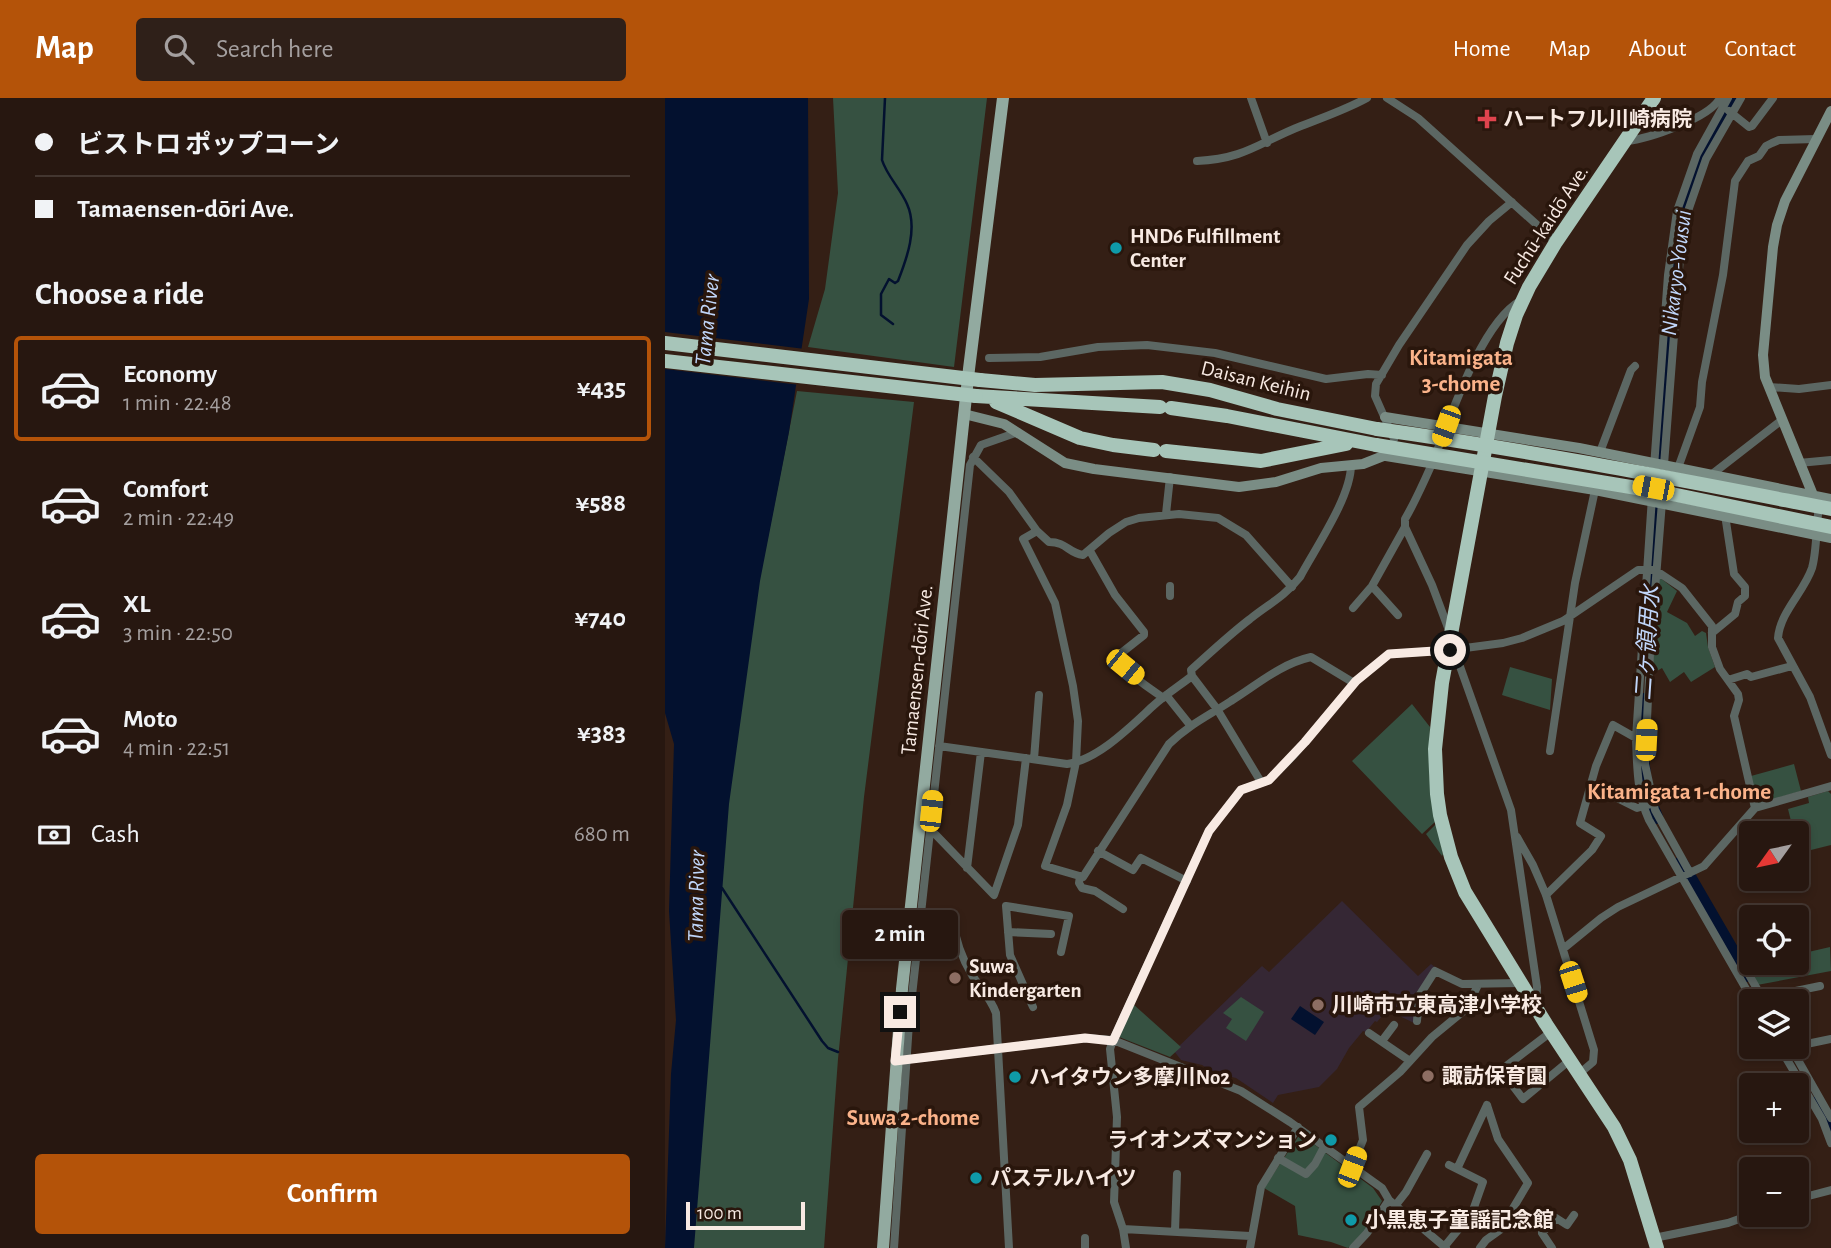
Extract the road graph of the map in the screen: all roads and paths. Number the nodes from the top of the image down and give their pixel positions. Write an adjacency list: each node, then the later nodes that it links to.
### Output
1 (1003, 98): 26 (main road, Tamaensen-dōri Ave.)
2 (1251, 98): 13 (street)
3 (1367, 98): 13 (street)
4 (1387, 98): 15 (street)
5 (1654, 98): 12 (highway, Fuchū-kaidō Ave.)
6 (1728, 98): 9 (street)
7 (1741, 98): 9 (street)
8 (1773, 98): 9 (street)
9 (1724, 107): 12 (street); 42 (street); 42 (street)
10 (1831, 111): 11 (street)
11 (1816, 139): 24 (street); 44 (street)
12 (1626, 141): 16 (highway, Fuchū-kaidō Ave.)
13 (1267, 143): 14 (street)
14 (1197, 161)
15 (1512, 202): 16 (street); 22 (street)
16 (1556, 242): 17 (highway, Fuchū-kaidō Ave.)
17 (1522, 300): 29 (street); 31 (highway, Fuchū-kaidō Ave.)
18 (665, 343): 28 (highway, Daisan Keihin, bridge)
19 (989, 358): 22 (street)
20 (665, 361): 25 (highway, Daisan Keihin, bridge)
21 (1635, 366): 36 (street)
22 (1382, 375): 28 (street)
23 (1831, 385): 24 (street)
24 (1769, 387): 27 (street)
25 (980, 396): 33 (highway, Daisan Keihin); 33 (highway)
26 (964, 414): 30 (street); 124 (main road, Tamaensen-dōri Ave.)
27 (1782, 420): 40 (street); 45 (street)
28 (1381, 423): 29 (street); 32 (street); 51 (highway, Daisan Keihin, bridge)
29 (1446, 426): 31 (street); 34 (street)
30 (1018, 432): 37 (street); 46 (street)
31 (1489, 433): 36 (street); 38 (highway, Fuchū-kaidō Ave.)
32 (1394, 439): 34 (street); 35 (street)
33 (1358, 443): 35 (highway, Daisan Keihin)
34 (1438, 447): 35 (street); 38 (street); 41 (street)
35 (1381, 452): 41 (street); 43 (street); 54 (highway, Daisan Keihin, bridge)
36 (1600, 452): 42 (street)
37 (973, 457): 56 (street); 80 (street)
38 (1484, 460): 41 (street); 47 (street); 48 (street); 69 (highway, Fuchū-kaidō Ave.)
39 (1831, 460): 40 (street)
40 (1799, 463): 49 (street)
41 (1432, 464): 55 (street)
42 (1659, 464): 44 (street); 47 (street)
43 (1351, 465): 46 (street); 63 (street)
44 (1678, 468): 45 (street)
45 (1711, 475): 49 (street)
46 (1170, 477): 52 (street)
47 (1653, 484): 50 (street); 51 (street); 54 (street)
48 (1595, 489): 50 (street); 67 (street)
49 (1822, 496): 57 (street)
50 (1657, 501): 53 (street); 60 (street)
51 (1831, 511)
52 (1166, 514): 59 (street); 63 (street)
53 (1725, 515): 57 (street); 68 (street)
54 (1831, 525)
55 (1405, 527): 62 (street); 69 (street)
56 (1037, 531): 59 (street); 85 (street)
57 (1815, 534): 58 (street); 71 (street)
58 (1831, 538)
59 (1090, 551): 76 (street)
60 (1653, 570): 67 (street); 68 (street); 79 (street); 89 (street)
61 (1170, 586): 64 (street)
62 (1372, 586): 65 (street); 66 (street)
63 (1292, 587): 72 (street)
64 (1170, 596)
65 (1353, 608)
66 (1398, 615)
67 (1570, 617): 70 (street); 81 (street)
68 (1712, 633): 73 (street)
69 (1453, 634): 70 (highway, Fuchū-kaidō Ave.)
70 (1450, 650): 74 (street); 93 (street); 106 (highway, Fuchū-kaidō Ave.)
71 (1792, 666): 73 (street); 83 (street)
72 (1192, 676): 76 (street); 77 (street)
73 (1728, 680): 91 (street)
74 (1355, 683): 77 (street); 86 (street)
75 (1039, 695): 84 (street)
76 (1164, 696): 78 (street); 85 (street)
77 (1217, 709): 78 (street); 86 (street)
78 (1190, 725): 94 (street)
79 (1636, 738): 87 (street); 90 (street)
80 (939, 746): 82 (street); 124 (street)
81 (1550, 751)
82 (981, 752): 84 (street); 95 (street)
83 (1831, 755)
84 (1030, 758): 85 (street); 95 (street)
85 (1076, 762): 97 (street)
86 (1261, 782): 98 (street)
87 (1591, 785): 90 (street); 99 (street)
88 (1831, 786): 91 (street)
89 (1654, 802): 90 (street); 96 (street)
90 (1643, 806): 96 (street)
91 (1755, 808): 96 (street)
92 (936, 835): 95 (street)
93 (1515, 835): 99 (street); 112 (street)
94 (1098, 851): 97 (street); 98 (street)
95 (967, 868)
96 (1687, 875): 104 (street); 109 (street)
97 (1080, 876): 100 (street)
98 (1187, 881): 118 (street)
99 (1546, 895): 104 (street)
100 (1123, 909)
101 (952, 917): 121 (street)
102 (1008, 932): 103 (street); 105 (street); 111 (street)
103 (1051, 934)
104 (1563, 949): 127 (street)
105 (1061, 952)
106 (1521, 983): 107 (street); 112 (highway, Fuchū-kaidō Ave.)
107 (1478, 985): 113 (street); 125 (street)
108 (1820, 986): 110 (street)
109 (1747, 989)
110 (1808, 989)
111 (1033, 1007)
112 (1536, 1007): 115 (highway, Fuchū-kaidō Ave.)
113 (1417, 1021)
114 (1394, 1026): 119 (street)
115 (1551, 1031): 126 (highway, Fuchū-kaidō Ave.); 126 (street)
116 (1370, 1033): 119 (street)
117 (1831, 1039): 120 (street)
118 (1113, 1041): 121 (street); 129 (street); 141 (street)
119 (1382, 1041): 125 (street)
120 (1809, 1044)
121 (997, 1050): 124 (street); 149 (street)
122 (1787, 1059): 130 (street)
123 (1799, 1059): 128 (street)
124 (901, 1060): 147 (main road, Tamaensen-dōri Ave.); 148 (street)
125 (1410, 1060): 134 (street)
126 (1570, 1060): 127 (highway, Fuchū-kaidō Ave.)
127 (1580, 1073): 145 (highway, Fuchū-kaidō Ave.)
128 (1831, 1118)
129 (1298, 1128): 131 (street); 133 (street)
130 (1831, 1143)
131 (1324, 1147): 133 (street); 134 (street)
132 (1427, 1154): 138 (street)
133 (1278, 1158): 143 (street)
134 (1352, 1167): 138 (street)
135 (1177, 1174): 142 (street)
136 (1831, 1190): 137 (street)
137 (1809, 1196)
138 (1392, 1203): 146 (street); 153 (street)
139 (1574, 1215): 155 (street)
140 (1739, 1219): 145 (street)
141 (1123, 1229): 142 (street); 151 (street)
142 (1175, 1231): 143 (street)
143 (1250, 1236): 152 (street)
144 (1085, 1238): 150 (street)
145 (1655, 1243)
146 (1445, 1247): 154 (street)
147 (883, 1248)
148 (894, 1248)
149 (1009, 1248)
150 (1085, 1248)
151 (1126, 1248)
152 (1250, 1248)
153 (1353, 1248)
154 (1481, 1248)
155 (1552, 1248)

